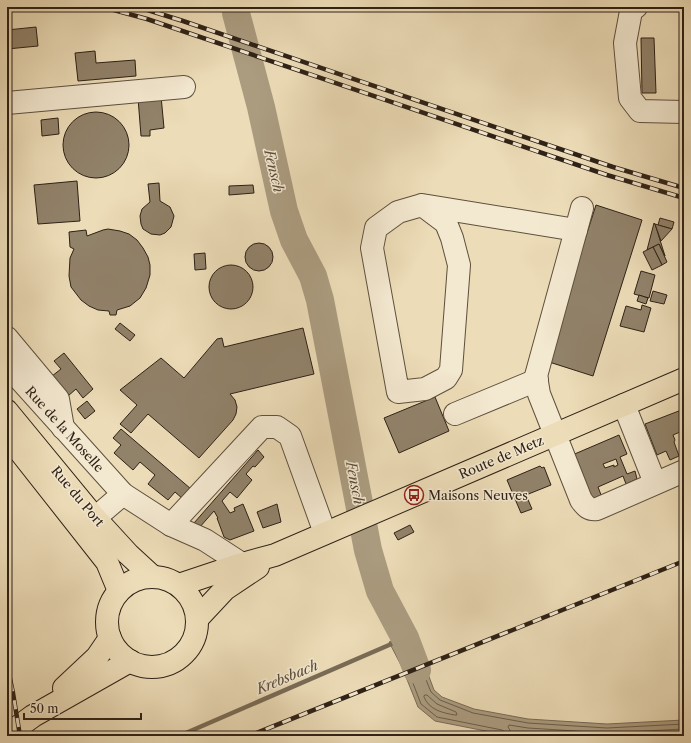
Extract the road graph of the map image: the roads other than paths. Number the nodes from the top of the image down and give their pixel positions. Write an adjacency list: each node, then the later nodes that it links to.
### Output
1 (636, 7): 4 (street)
2 (184, 87): 3 (street)
3 (7, 103)
4 (684, 112)
5 (422, 205): 5 (street); 7 (street)
6 (582, 208): 7 (street)
7 (576, 230): 11 (street)
8 (7, 338): 15 (street)
9 (7, 365): 15 (street, Rue de la Moselle)
10 (684, 379): 12 (main road, Route de Metz)
11 (537, 380): 14 (street); 18 (street)
12 (624, 405): 18 (main road, Route de Metz); 20 (street)
13 (7, 411): 22 (main road, Rue du Port)
14 (455, 414)
15 (63, 428): 21 (street, Rue de la Moselle)
16 (7, 432): 22 (main road)
17 (7, 435): 29 (main road, Rue du Port)
18 (555, 435): 20 (street); 24 (main road, Route de Metz)
19 (684, 471): 20 (street)
20 (655, 483)
21 (123, 494): 22 (street); 23 (street, Rue de la Moselle)
22 (95, 518): 27 (main road, Rue du Port)
23 (171, 525): 24 (street); 26 (street, Rue de la Moselle)
24 (325, 533): 25 (main road, Route de Metz)
25 (275, 555): 26 (main road, Route de Metz); 30 (main road, Route de Metz)
26 (242, 564): 28 (main road, Route de Metz)
27 (153, 577): 28 (main road); 29 (main road)
28 (179, 585): 30 (main road)
29 (119, 592): 31 (main road)
30 (197, 619): 32 (main road)
31 (110, 638): 32 (main road); 33 (main road)
32 (130, 661): 33 (main road)
33 (33, 716): 34 (main road)
34 (7, 735)

